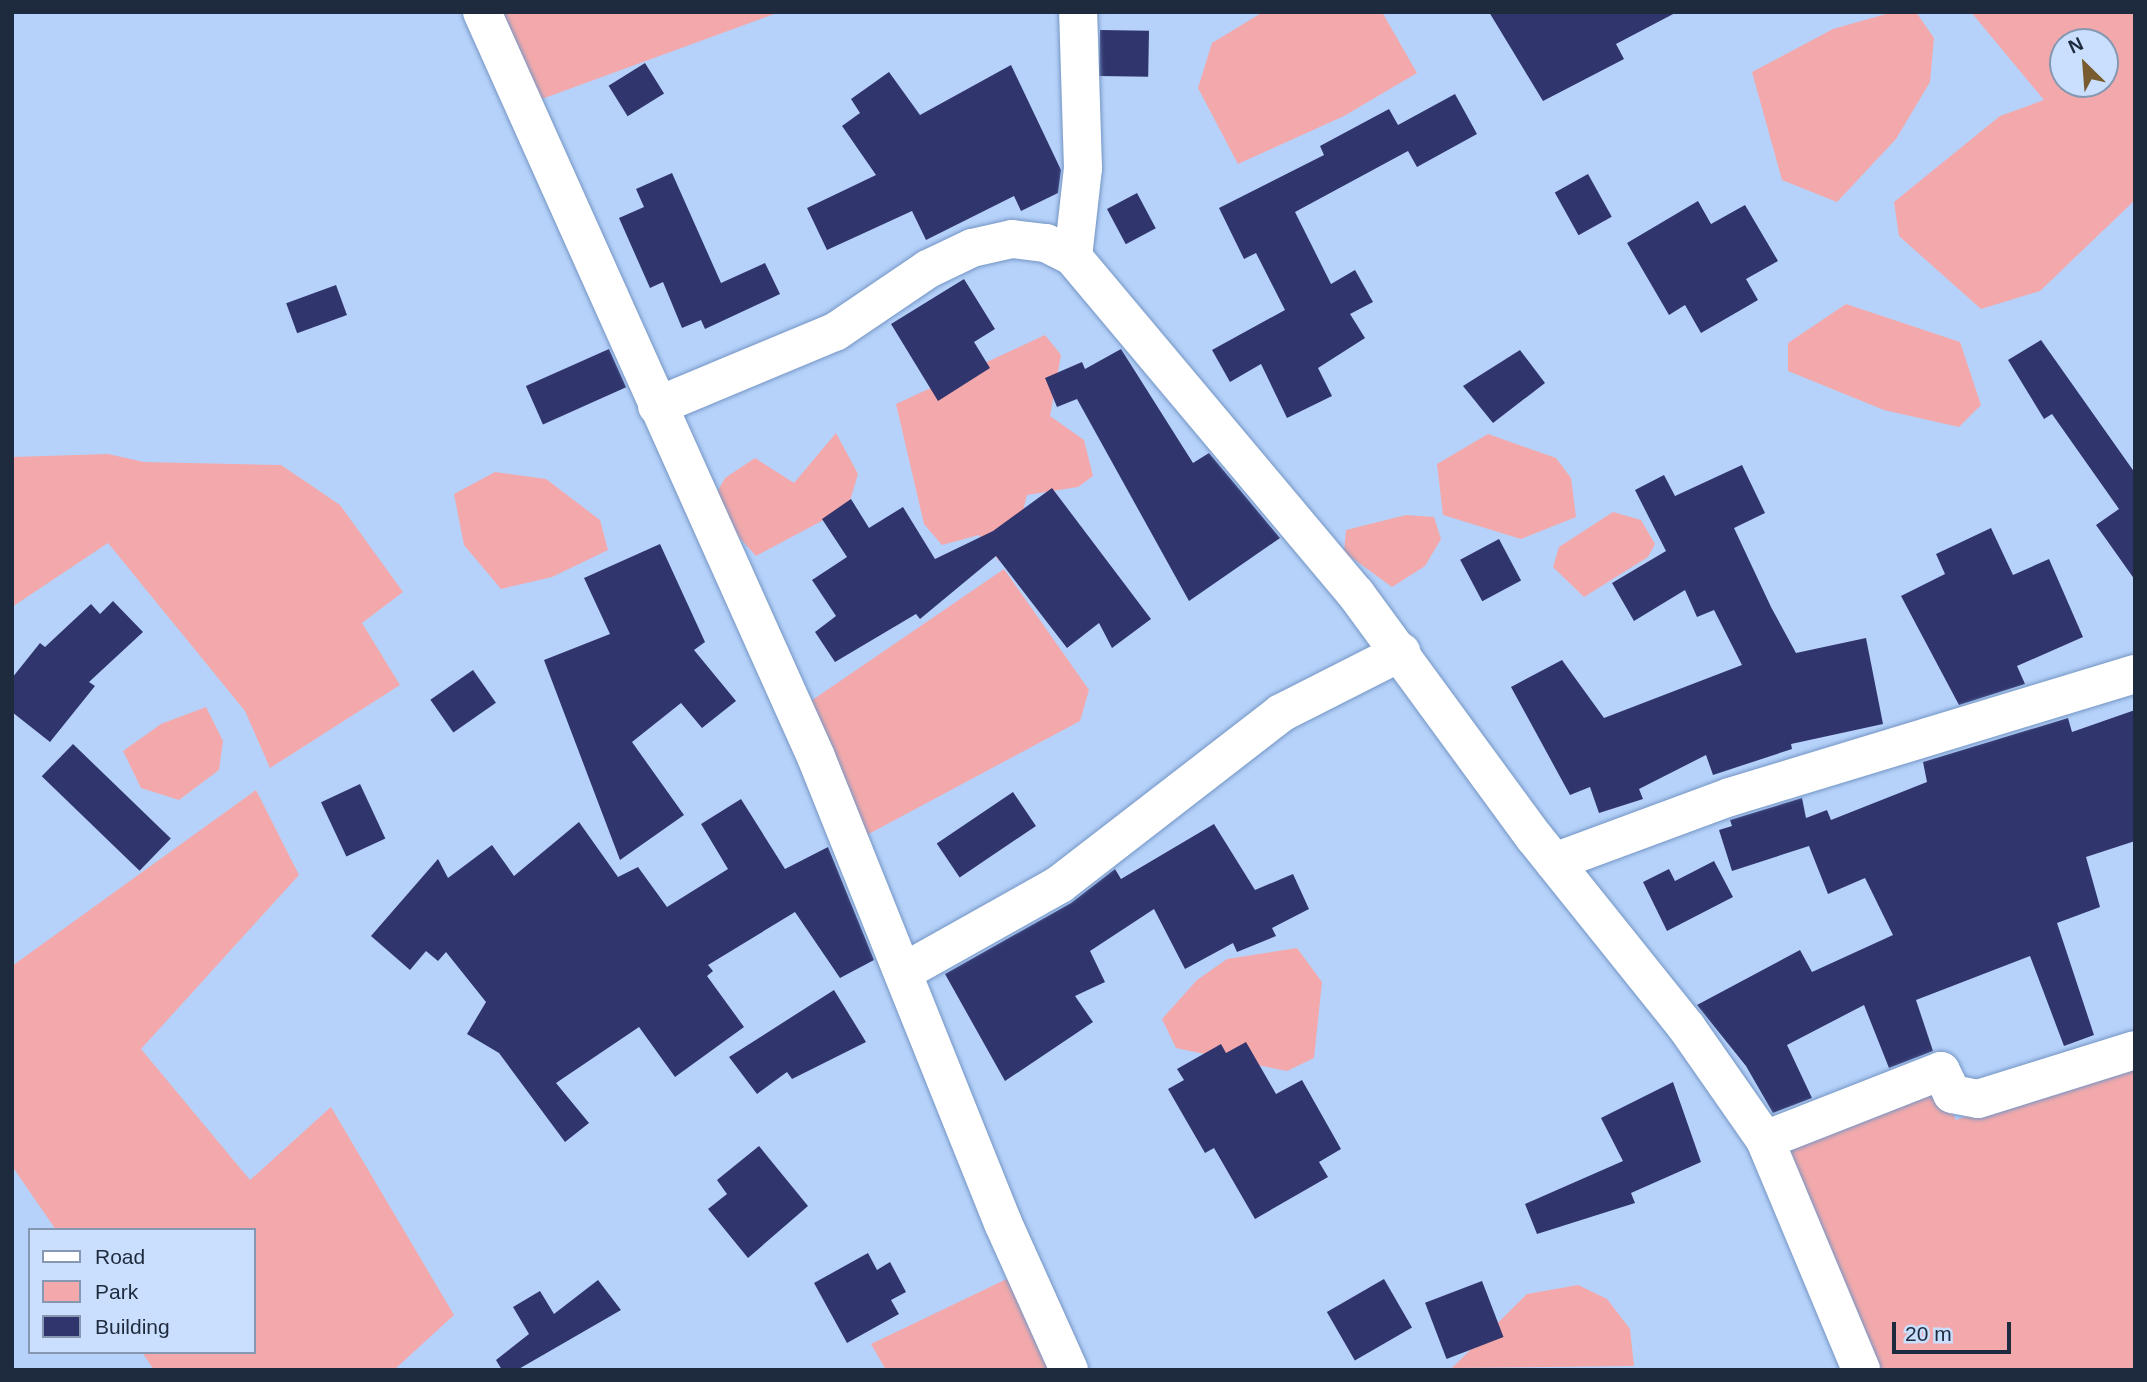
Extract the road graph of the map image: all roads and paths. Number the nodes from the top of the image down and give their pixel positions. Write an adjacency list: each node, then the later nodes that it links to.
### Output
1 (482, 12): 4 (street)
2 (1078, 12): 3 (street)
3 (1073, 257): 4 (street); 5 (street)
4 (657, 406): 8 (street)
5 (1401, 652): 7 (street); 8 (street)
6 (2135, 674): 7 (street)
7 (1554, 862): 10 (street)
8 (907, 970): 11 (street)
9 (2135, 1050): 10 (street)
10 (1765, 1140): 12 (street)
11 (1069, 1370)
12 (1861, 1370)

